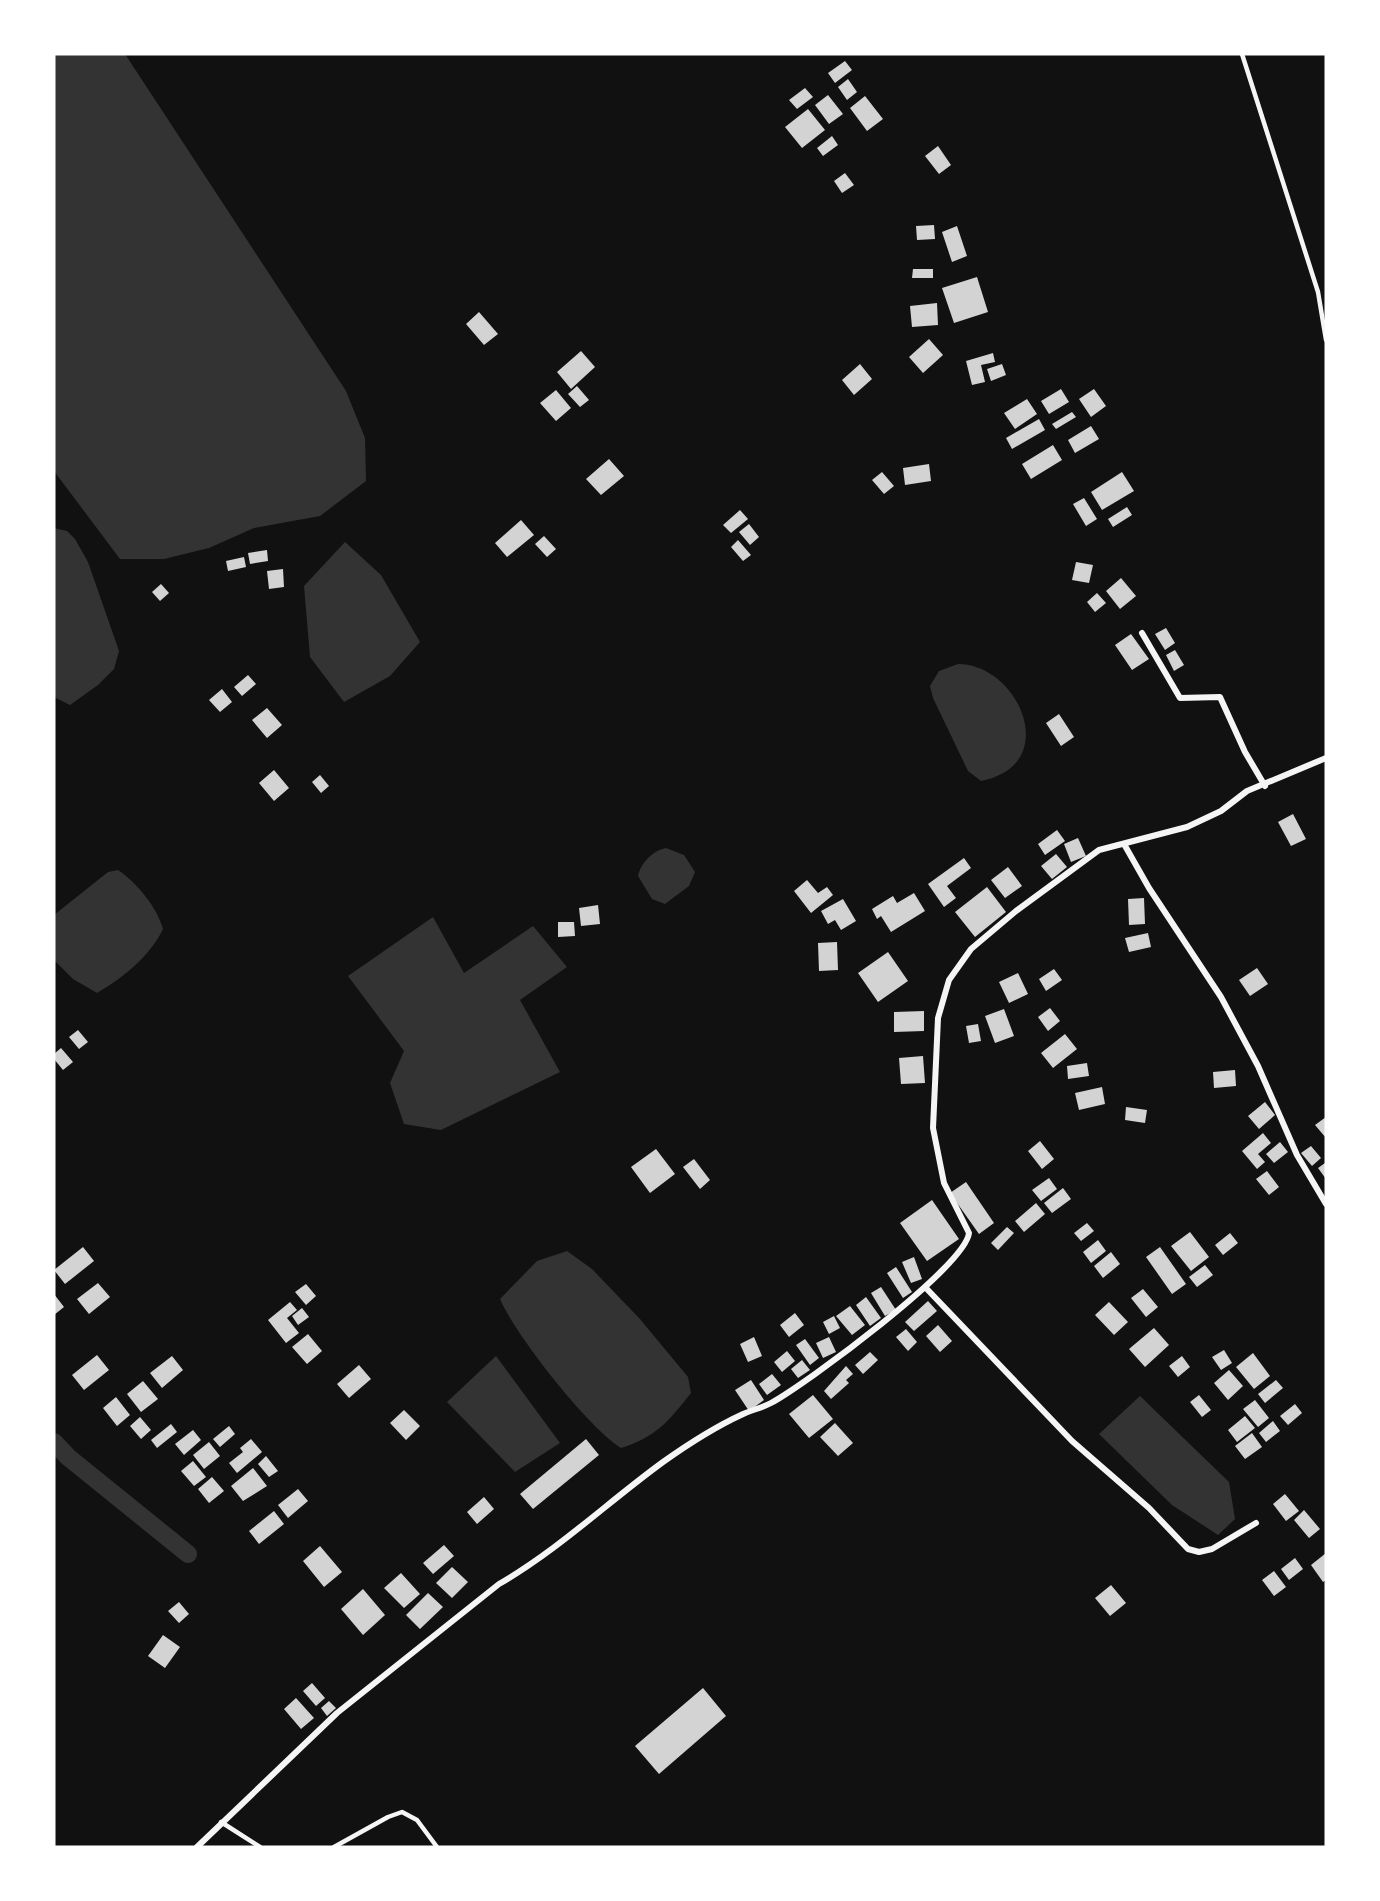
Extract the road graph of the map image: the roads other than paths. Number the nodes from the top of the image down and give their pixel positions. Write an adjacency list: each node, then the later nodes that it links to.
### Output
1 (1242, 54): 2 (lane)
2 (1326, 340)
3 (1142, 633): 5 (street)
4 (1326, 758): 5 (street)
5 (1265, 786): 6 (street)
6 (1124, 844): 7 (street); 8 (street)
7 (1326, 1204)
8 (925, 1287): 9 (street); 10 (street)
9 (1256, 1523)
10 (222, 1822): 11 (street); 12 (lane)
11 (197, 1847)
12 (260, 1847)
13 (334, 1847): 14 (lane)
14 (437, 1847)

